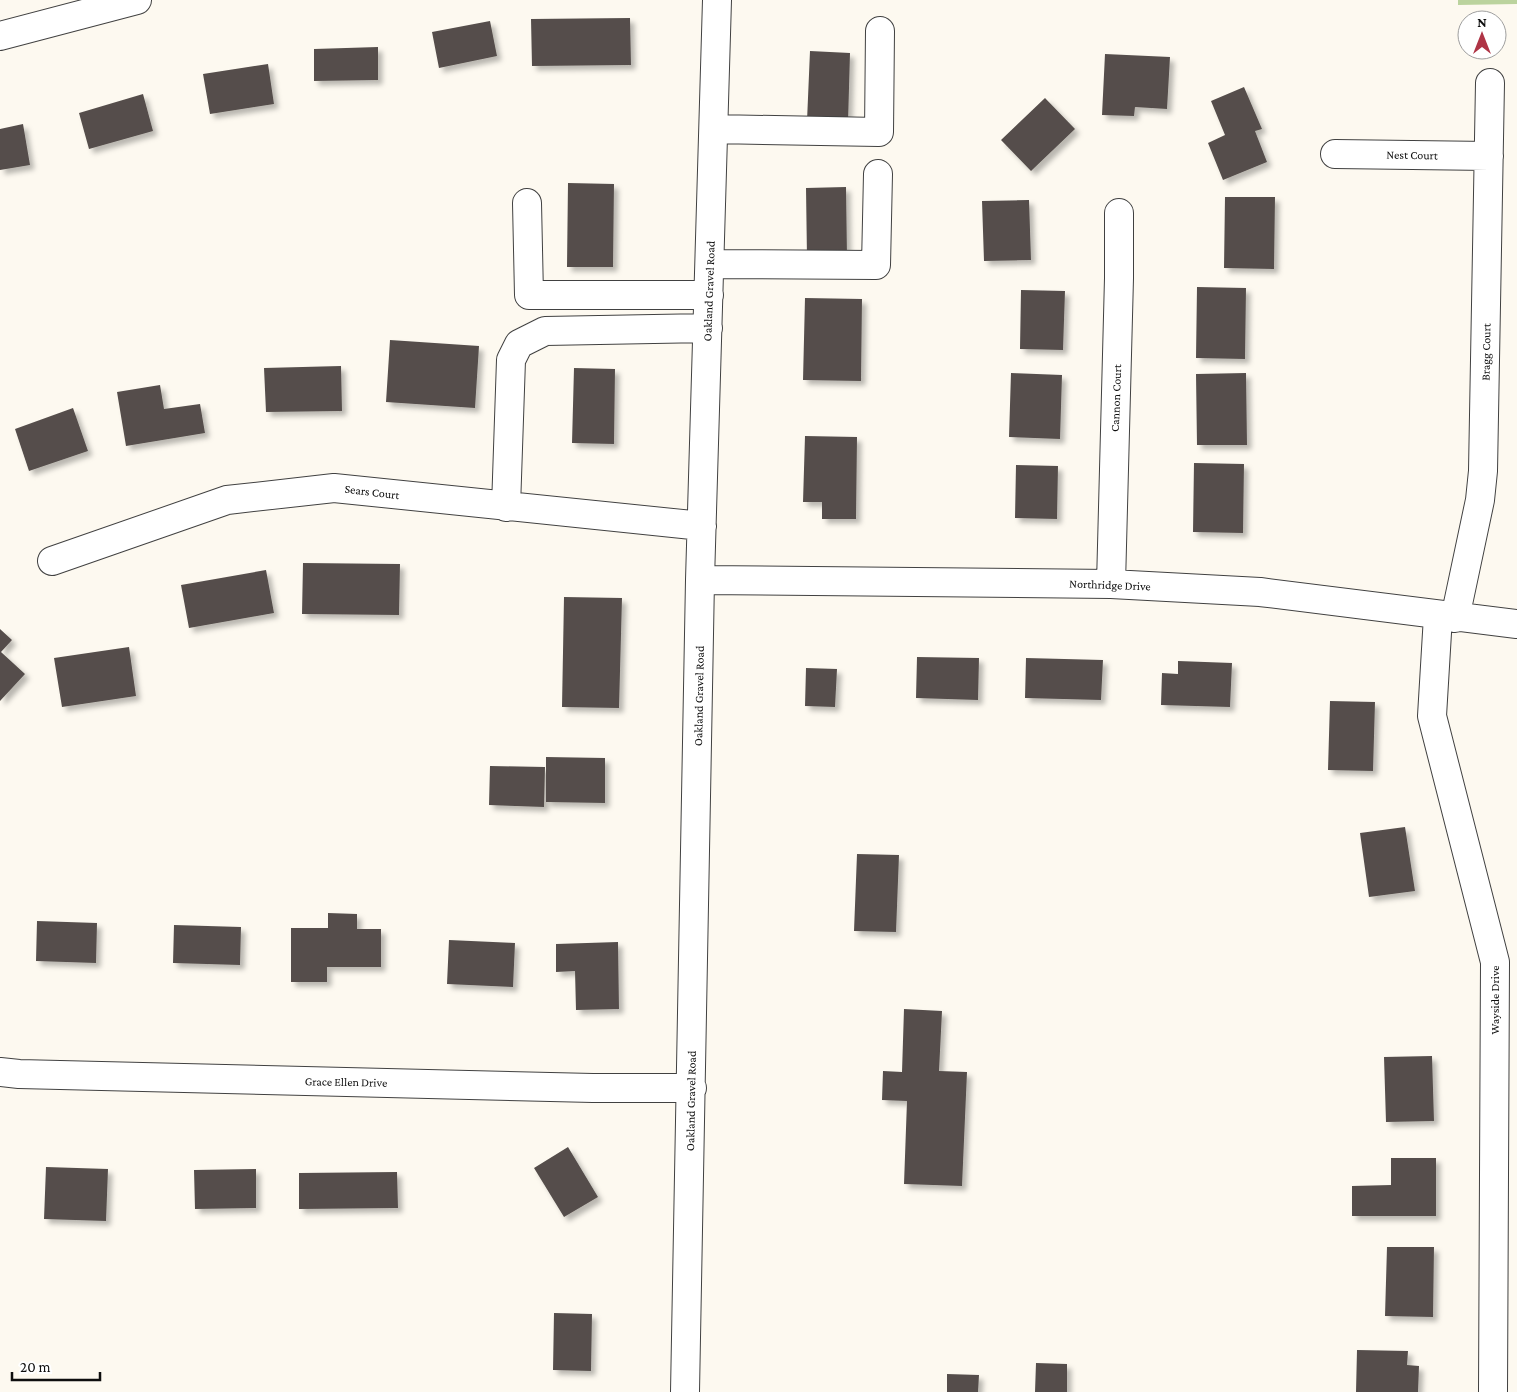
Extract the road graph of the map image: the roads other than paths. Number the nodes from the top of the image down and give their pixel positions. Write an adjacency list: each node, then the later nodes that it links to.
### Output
1 (137, 0): 4 (street)
2 (717, 0): 6 (street, Oakland Gravel Road)
3 (880, 31): 6 (street)
4 (0, 36)
5 (1490, 83): 8 (street, Bragg Court)
6 (714, 129): 12 (street, Oakland Gravel Road)
7 (1335, 154): 8 (street, Nest Court)
8 (1489, 156): 20 (street, Bragg Court)
9 (878, 174): 12 (street)
10 (527, 203): 13 (street)
11 (1119, 213): 19 (street, Cannon Court)
12 (710, 264): 13 (street, Oakland Gravel Road)
13 (709, 295): 14 (street, Oakland Gravel Road)
14 (708, 328): 15 (street); 16 (street, Oakland Gravel Road)
15 (506, 507): 16 (street, Sears Court); 17 (street, Sears Court)
16 (702, 526): 18 (street, Oakland Gravel Road)
17 (52, 561)
18 (700, 580): 19 (street, Northridge Drive); 23 (street, Oakland Gravel Road)
19 (1111, 584): 20 (street, Northridge Drive)
20 (1446, 617): 21 (street, Northridge Drive); 25 (street, Wayside Drive)
21 (1517, 624)
22 (0, 1072): 23 (street, Grace Ellen Drive)
23 (692, 1088): 24 (street, Oakland Gravel Road)
24 (685, 1392)
25 (1493, 1392)

